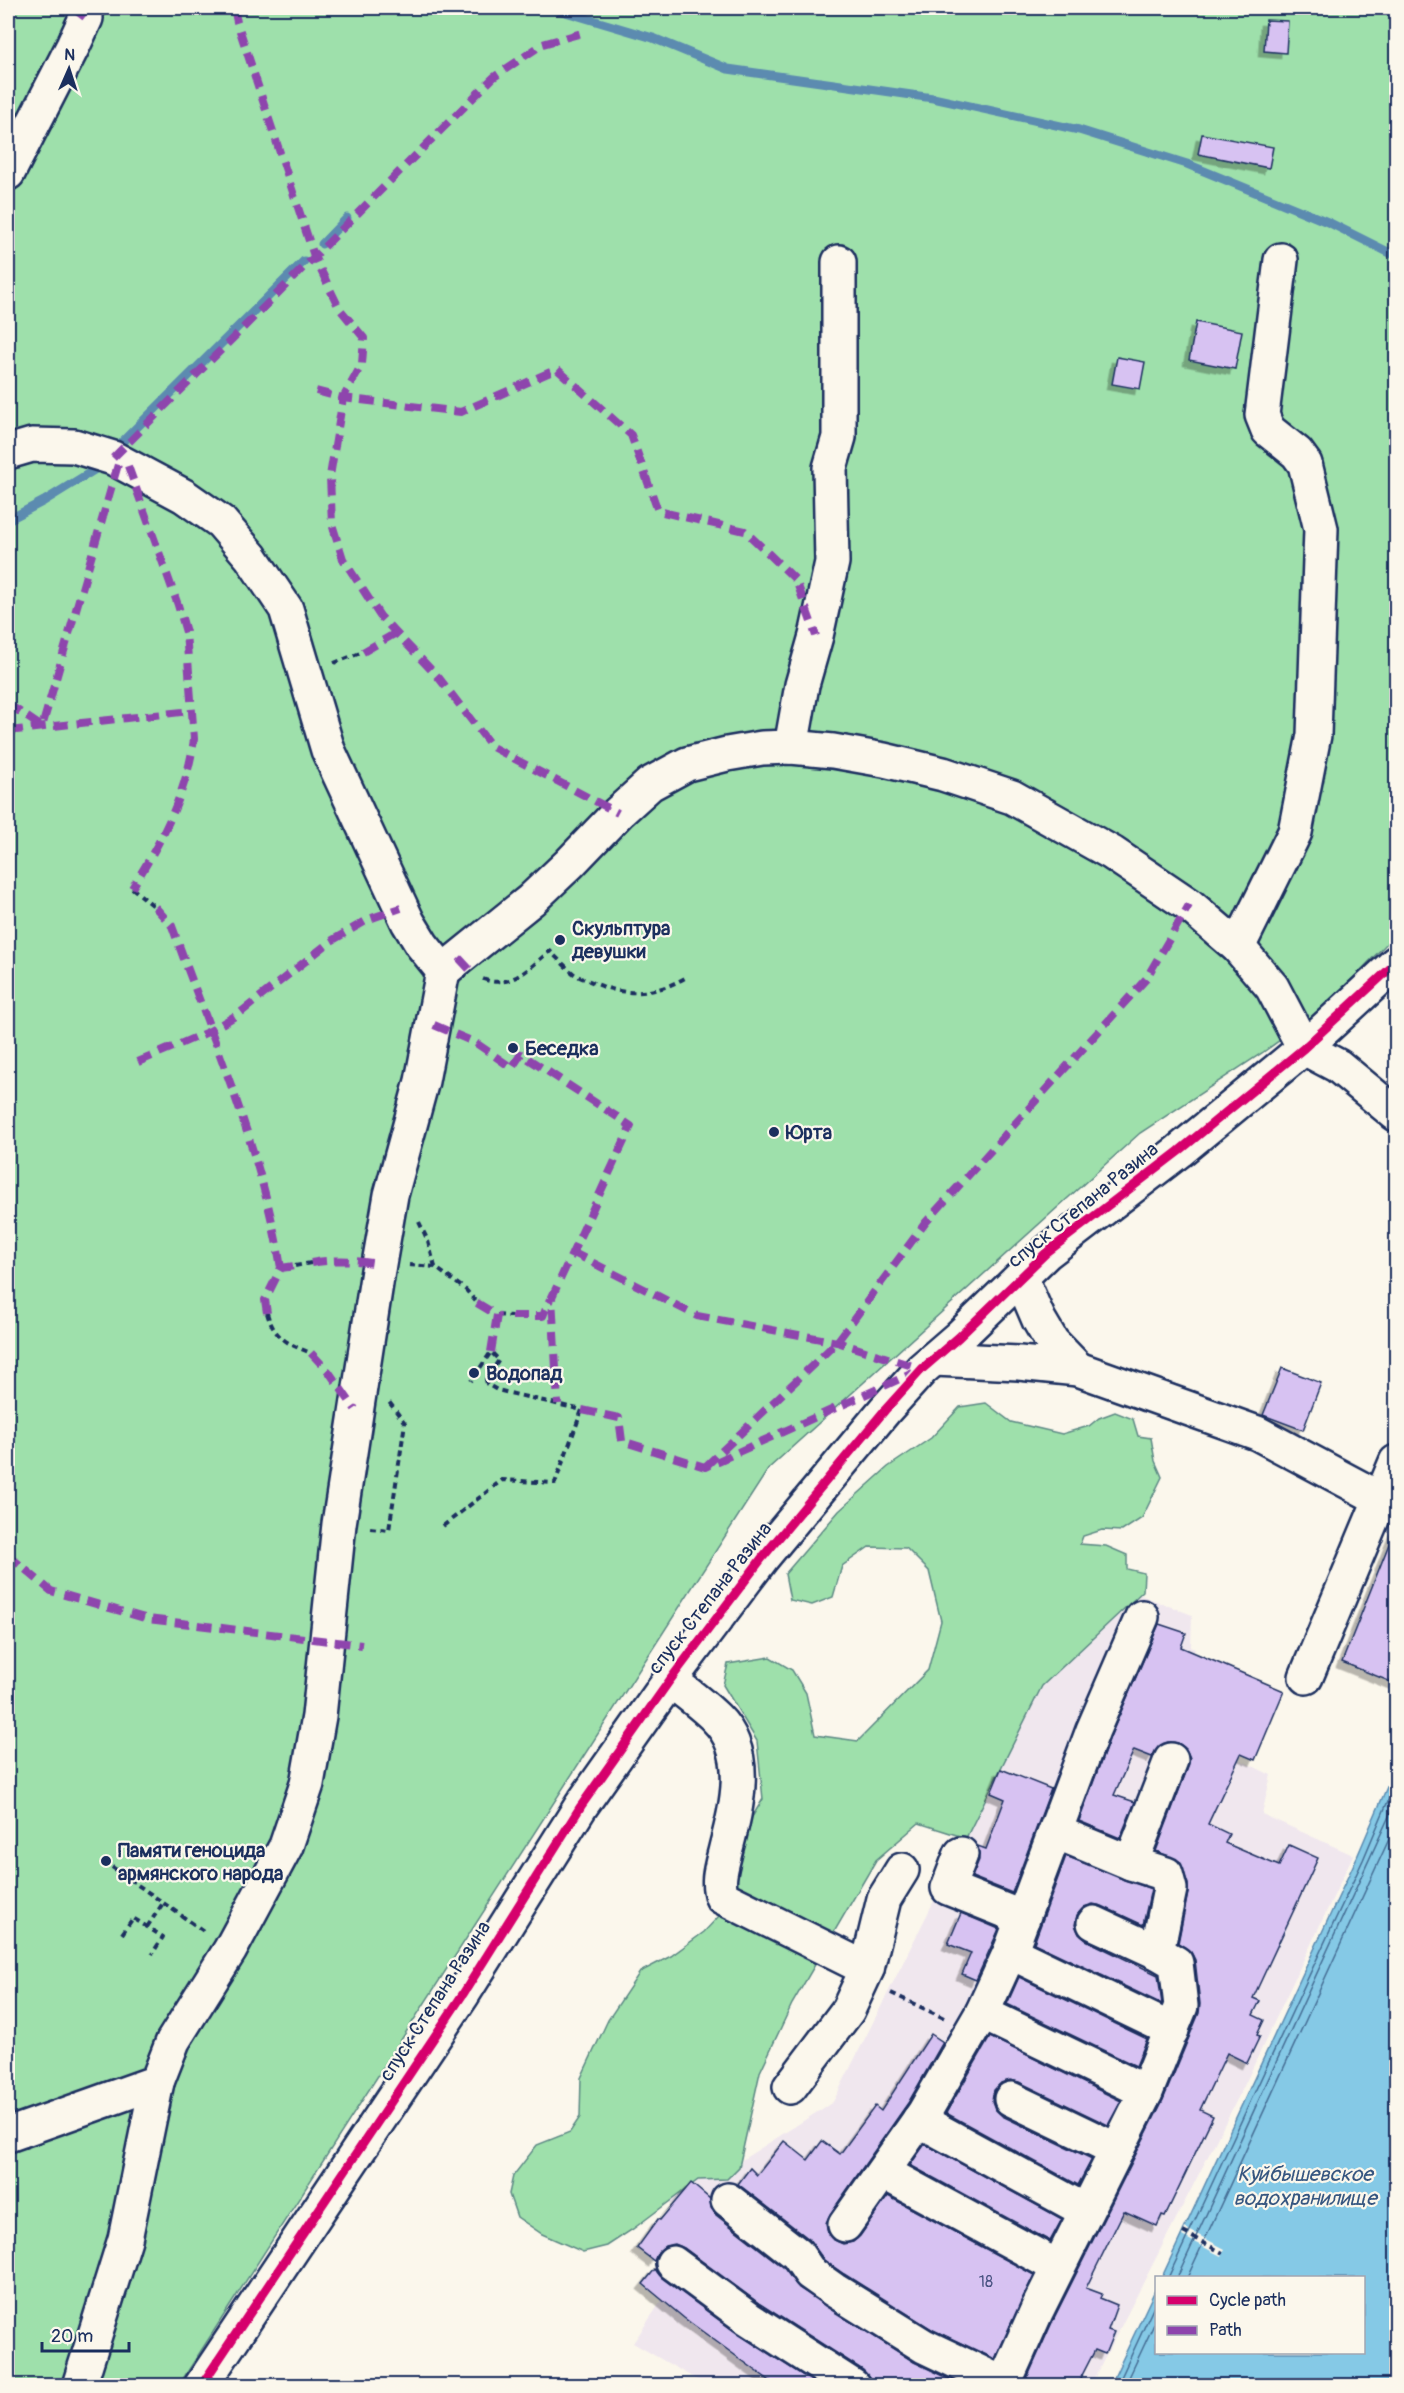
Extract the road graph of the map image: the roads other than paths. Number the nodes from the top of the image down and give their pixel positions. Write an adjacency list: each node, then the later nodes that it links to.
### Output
1 (86, 18): 2 (street)
2 (8, 173)
3 (1281, 260): 7 (street)
4 (839, 262): 6 (street)
5 (8, 452): 9 (street)
6 (791, 747): 7 (street); 9 (street)
7 (1238, 947): 10 (street)
8 (1396, 963): 10 (street, спуск Степана Разина)
9 (443, 971): 32 (street)
10 (1304, 1048): 11 (street); 12 (street, спуск Степана Разина)
11 (1396, 1114)
12 (1021, 1278): 13 (street, спуск Степана Разина); 14 (street)
13 (934, 1359): 14 (street); 19 (street, спуск Степана Разина)
14 (1078, 1369): 16 (street)
15 (1396, 1462): 16 (street)
16 (1381, 1499): 18 (street)
17 (1142, 1617): 21 (street)
18 (1306, 1677)
19 (670, 1680): 29 (street); 47 (street, спуск Степана Разина)
20 (1171, 1760): 23 (street)
21 (1056, 1832): 23 (street); 25 (street)
22 (961, 1854): 25 (street)
23 (1131, 1863): 28 (street)
24 (902, 1870): 29 (street)
25 (1023, 1917): 27 (street)
26 (1094, 1923): 28 (street)
27 (1010, 1952): 30 (street); 31 (street)
28 (1157, 1952): 31 (street)
29 (864, 1974): 33 (street)
30 (977, 2022): 34 (street); 36 (street)
31 (1172, 2030): 34 (street)
32 (157, 2082): 37 (street); 46 (street)
33 (790, 2087)
34 (1146, 2092): 38 (street)
35 (1011, 2099): 38 (street)
36 (919, 2120): 39 (street); 41 (street)
37 (8, 2134)
38 (1117, 2150): 41 (street)
39 (883, 2172): 42 (street); 44 (street)
40 (728, 2200): 45 (street)
41 (1086, 2211): 44 (street)
42 (844, 2225)
43 (673, 2263): 48 (street)
44 (1058, 2267): 45 (street)
45 (1003, 2384)
46 (79, 2385)
47 (201, 2385)
48 (853, 2385)

